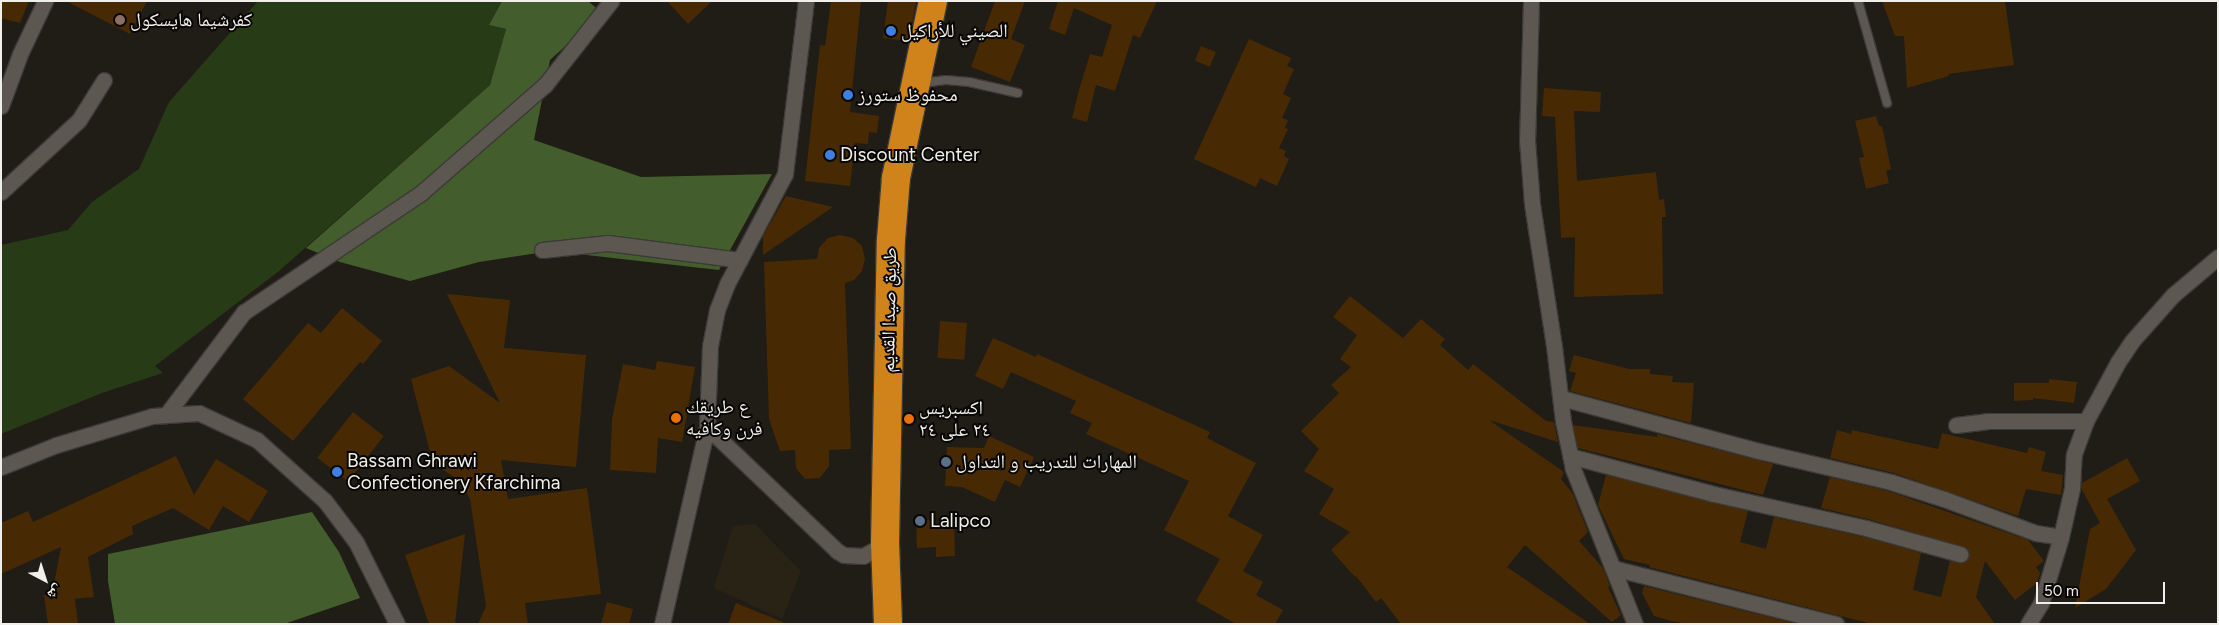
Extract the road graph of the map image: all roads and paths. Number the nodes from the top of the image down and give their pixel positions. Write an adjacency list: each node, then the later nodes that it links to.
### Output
1 (46, 1): 11 (street)
2 (611, 1): 17 (street)
3 (806, 1): 15 (street)
4 (934, 1): 8 (highway, طريق صيدا القديم)
5 (1531, 1): 16 (street)
6 (1858, 1): 10 (lane)
7 (104, 80): 12 (street)
8 (917, 83): 9 (lane); 24 (highway, طريق صيدا القديم)
9 (1018, 92)
10 (1887, 102)
11 (1, 106)
12 (1, 192)
13 (542, 250): 15 (street)
14 (2218, 257): 18 (street)
15 (740, 260): 20 (street)
16 (1561, 398): 21 (street); 23 (street)
17 (166, 415): 22 (street); 28 (street)
18 (2086, 421): 19 (street); 23 (street)
19 (1956, 425)
20 (706, 427): 24 (street); 29 (street)
21 (1570, 456): 25 (street); 26 (street)
22 (1, 467)
23 (2061, 537): 27 (street)
24 (885, 544): 30 (highway, طريق صيدا القديم)
25 (1960, 554)
26 (1613, 568): 31 (street); 32 (street)
27 (2035, 621)
28 (397, 624)
29 (662, 624)
30 (888, 624)
31 (1635, 624)
32 (1836, 624)

